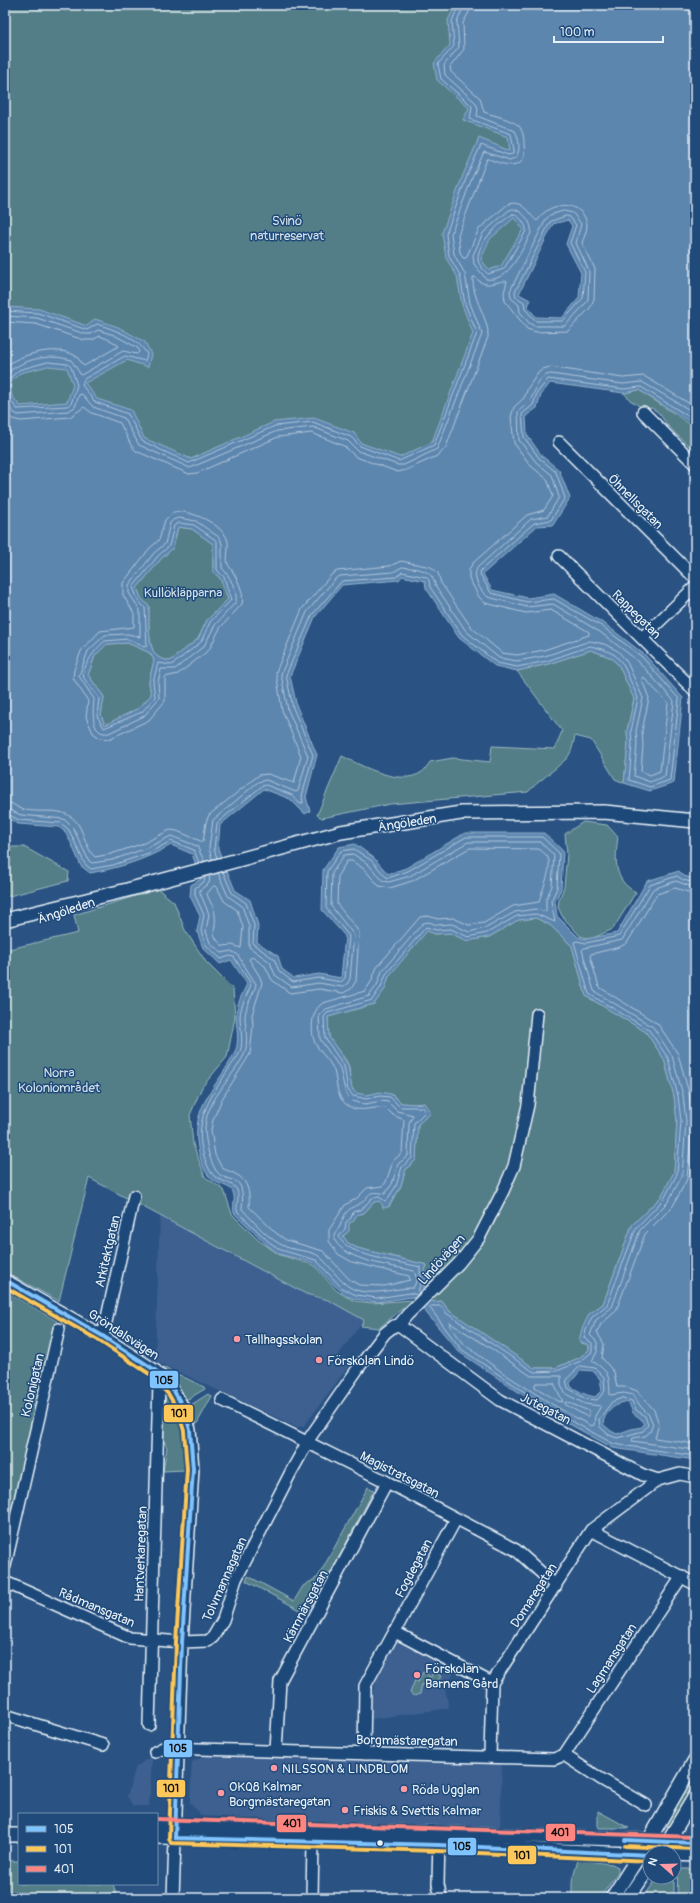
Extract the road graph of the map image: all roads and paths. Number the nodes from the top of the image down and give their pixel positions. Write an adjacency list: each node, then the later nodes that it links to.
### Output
1 (643, 412): 3 (street)
2 (559, 442): 5 (street, Öhnellsgatan)
3 (695, 464)
4 (559, 556): 7 (street, Rappegatan)
5 (695, 578)
6 (695, 587): 7 (street)
7 (642, 638): 8 (street, Rappegatan)
8 (695, 691)
9 (695, 821): 10 (main road, Ängöleden)
10 (126, 890): 11 (main road, Ängöleden); 12 (main road, Ängöleden)
11 (5, 920)
12 (5, 928)
13 (537, 1014): 16 (street, Lindövägen)
14 (134, 1196): 18 (street, Arkitektgatan)
15 (5, 1280): 18 (street, Gröndalsvägen)
16 (399, 1325): 21 (street, Lindövägen); 23 (street, Jutegatan)
17 (60, 1328): 28 (street, Kolonigatan)
18 (101, 1335): 35 (street, Gröndalsvägen)
19 (159, 1384): 34 (street, Hantverkaregatan)
20 (222, 1400): 21 (street, Magistratsgatan)
21 (307, 1443): 24 (street, Magistratsgatan); 25 (street, Lindövägen)
22 (695, 1477): 23 (street)
23 (658, 1480): 27 (street, Domaregatan)
24 (387, 1482): 26 (street, Magistratsgatan); 41 (street, Kämnärsgatan)
25 (285, 1483): 35 (street, Tolvmannagatan)
26 (456, 1519): 32 (street, Magistratsgatan); 33 (street, Fogdegatan)
27 (591, 1530): 29 (street); 32 (street, Domaregatan)
28 (5, 1566)
29 (682, 1576): 31 (street); 44 (street, Lagmansgatan)
30 (5, 1582): 34 (street, Rådmansgatan)
31 (695, 1584)
32 (556, 1586): 36 (street, Domaregatan)
33 (395, 1632): 36 (street); 43 (street, Fogdegatan)
34 (151, 1639): 35 (street, Rådmansgatan); 38 (street, Hantverkaregatan)
35 (182, 1642): 40 (street, Gröndalsvägen)
36 (492, 1683): 45 (street)
37 (5, 1715): 39 (street)
38 (149, 1725)
39 (103, 1745)
40 (178, 1749): 41 (street, Borgmästaregatan); 42 (street, Borgmästaregatan); 52 (street, Gröndalsvägen)
41 (276, 1751): 43 (street, Borgmästaregatan)
42 (155, 1752)
43 (364, 1754): 45 (street, Borgmästaregatan)
44 (564, 1755): 45 (street, Borgmästaregatan); 48 (street)
45 (490, 1756)
46 (695, 1760): 57 (main road)
47 (695, 1796): 59 (main road)
48 (646, 1805)
49 (158, 1825): 52 (main road)
50 (5, 1826): 51 (main road)
51 (18, 1826)
52 (175, 1832): 55 (main road); 56 (main road); 58 (main road); 68 (street, Gröndalsvägen)
53 (5, 1835): 54 (main road)
54 (18, 1835)
55 (158, 1837)
56 (439, 1839): 57 (main road); 58 (main road); 63 (main road); 70 (street)
57 (649, 1840): 59 (street); 61 (main road)
58 (313, 1842): 69 (street)
59 (669, 1842): 60 (street); 62 (main road)
60 (695, 1843)
61 (648, 1845)
62 (667, 1845)
63 (642, 1854)
64 (682, 1855): 65 (street)
65 (695, 1856)
66 (642, 1858): 71 (main road)
67 (642, 1878): 72 (main road)
68 (173, 1898)
69 (312, 1898)
70 (441, 1898)
71 (612, 1898)
72 (628, 1898)

